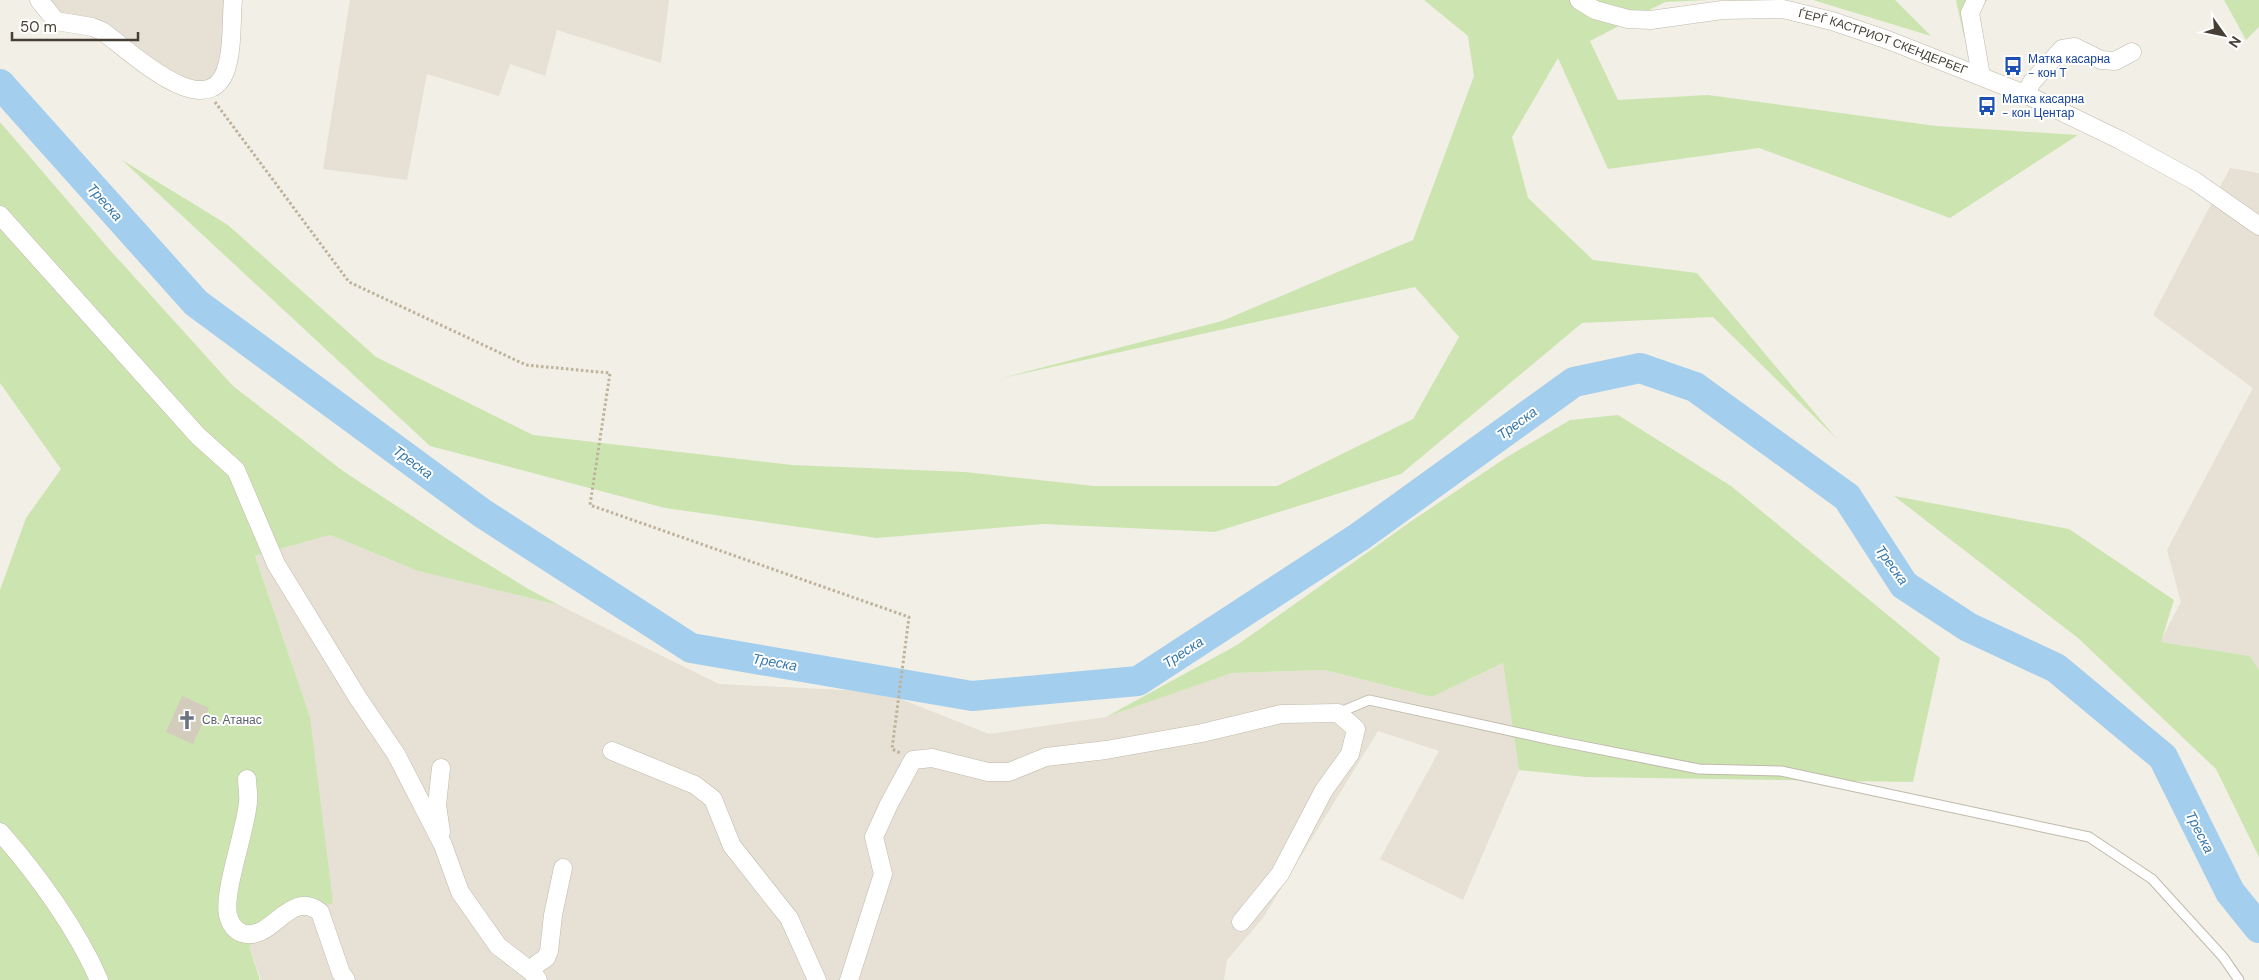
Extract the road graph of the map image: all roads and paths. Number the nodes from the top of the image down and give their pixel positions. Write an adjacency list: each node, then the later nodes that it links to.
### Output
1 (39, 0): 7 (street)
2 (233, 0): 7 (street)
3 (1579, 0): 6 (street, ЃЕРЃ КАСТРИОТ СКЕНДЕРБЕГ)
4 (1976, 0): 6 (street, ЃЕРЃ КАСТРИОТ СКЕНДЕРБЕГ)
5 (2132, 52): 8 (street)
6 (1981, 76): 8 (street, ЃЕРЃ КАСТРИОТ СКЕНДЕРБЕГ)
7 (206, 89): 12 (path)
8 (2025, 94): 10 (street, ЃЕРЃ КАСТРИОТ СКЕНДЕРБЕГ)
9 (0, 215): 17 (street)
10 (2259, 226)
11 (1338, 713): 19 (street); 24 (street); 25 (lane)
12 (892, 746)
13 (612, 751): 23 (street)
14 (441, 768): 17 (street)
15 (247, 779): 22 (street)
16 (0, 832): 21 (street)
17 (442, 846): 20 (street)
18 (563, 868): 20 (street)
19 (1241, 922)
20 (535, 976)
21 (99, 980)
22 (346, 980)
23 (817, 980)
24 (849, 980)
25 (2239, 980)

